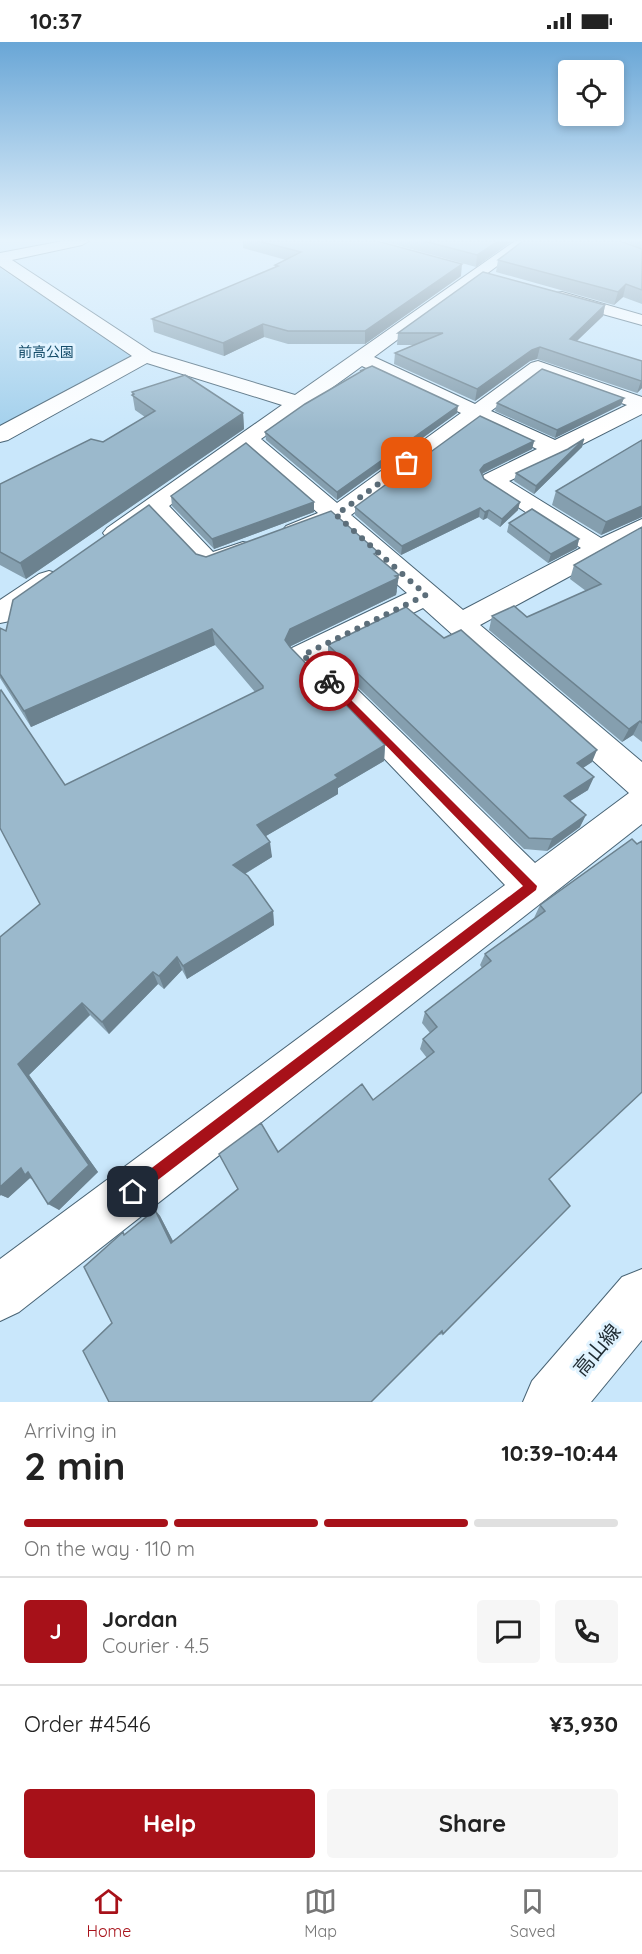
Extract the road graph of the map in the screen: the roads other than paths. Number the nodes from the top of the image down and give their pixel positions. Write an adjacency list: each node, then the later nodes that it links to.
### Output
1 (68, 304): 5 (street)
2 (437, 304): 6 (street)
3 (588, 304): 4 (street)
4 (642, 320)
5 (145, 356): 7 (street); 10 (street)
6 (362, 358): 7 (street); 9 (street)
7 (298, 403): 11 (street)
8 (642, 405): 9 (street); 12 (street)
9 (478, 411): 12 (street); 14 (street)
10 (0, 435)
11 (248, 439): 13 (street); 14 (street)
12 (557, 450): 17 (street)
13 (155, 506): 14 (street); 16 (street)
14 (336, 515): 19 (street)
15 (642, 527): 17 (street)
16 (97, 546)
17 (600, 549): 21 (street)
18 (68, 567): 20 (street)
19 (426, 595): 21 (street); 24 (street)
20 (0, 614)
21 (459, 624): 22 (street)
22 (642, 783)
23 (642, 804): 24 (street)
24 (531, 886): 25 (street)
25 (0, 1293)
26 (642, 1297): 27 (street, 高山線)
27 (553, 1402)

